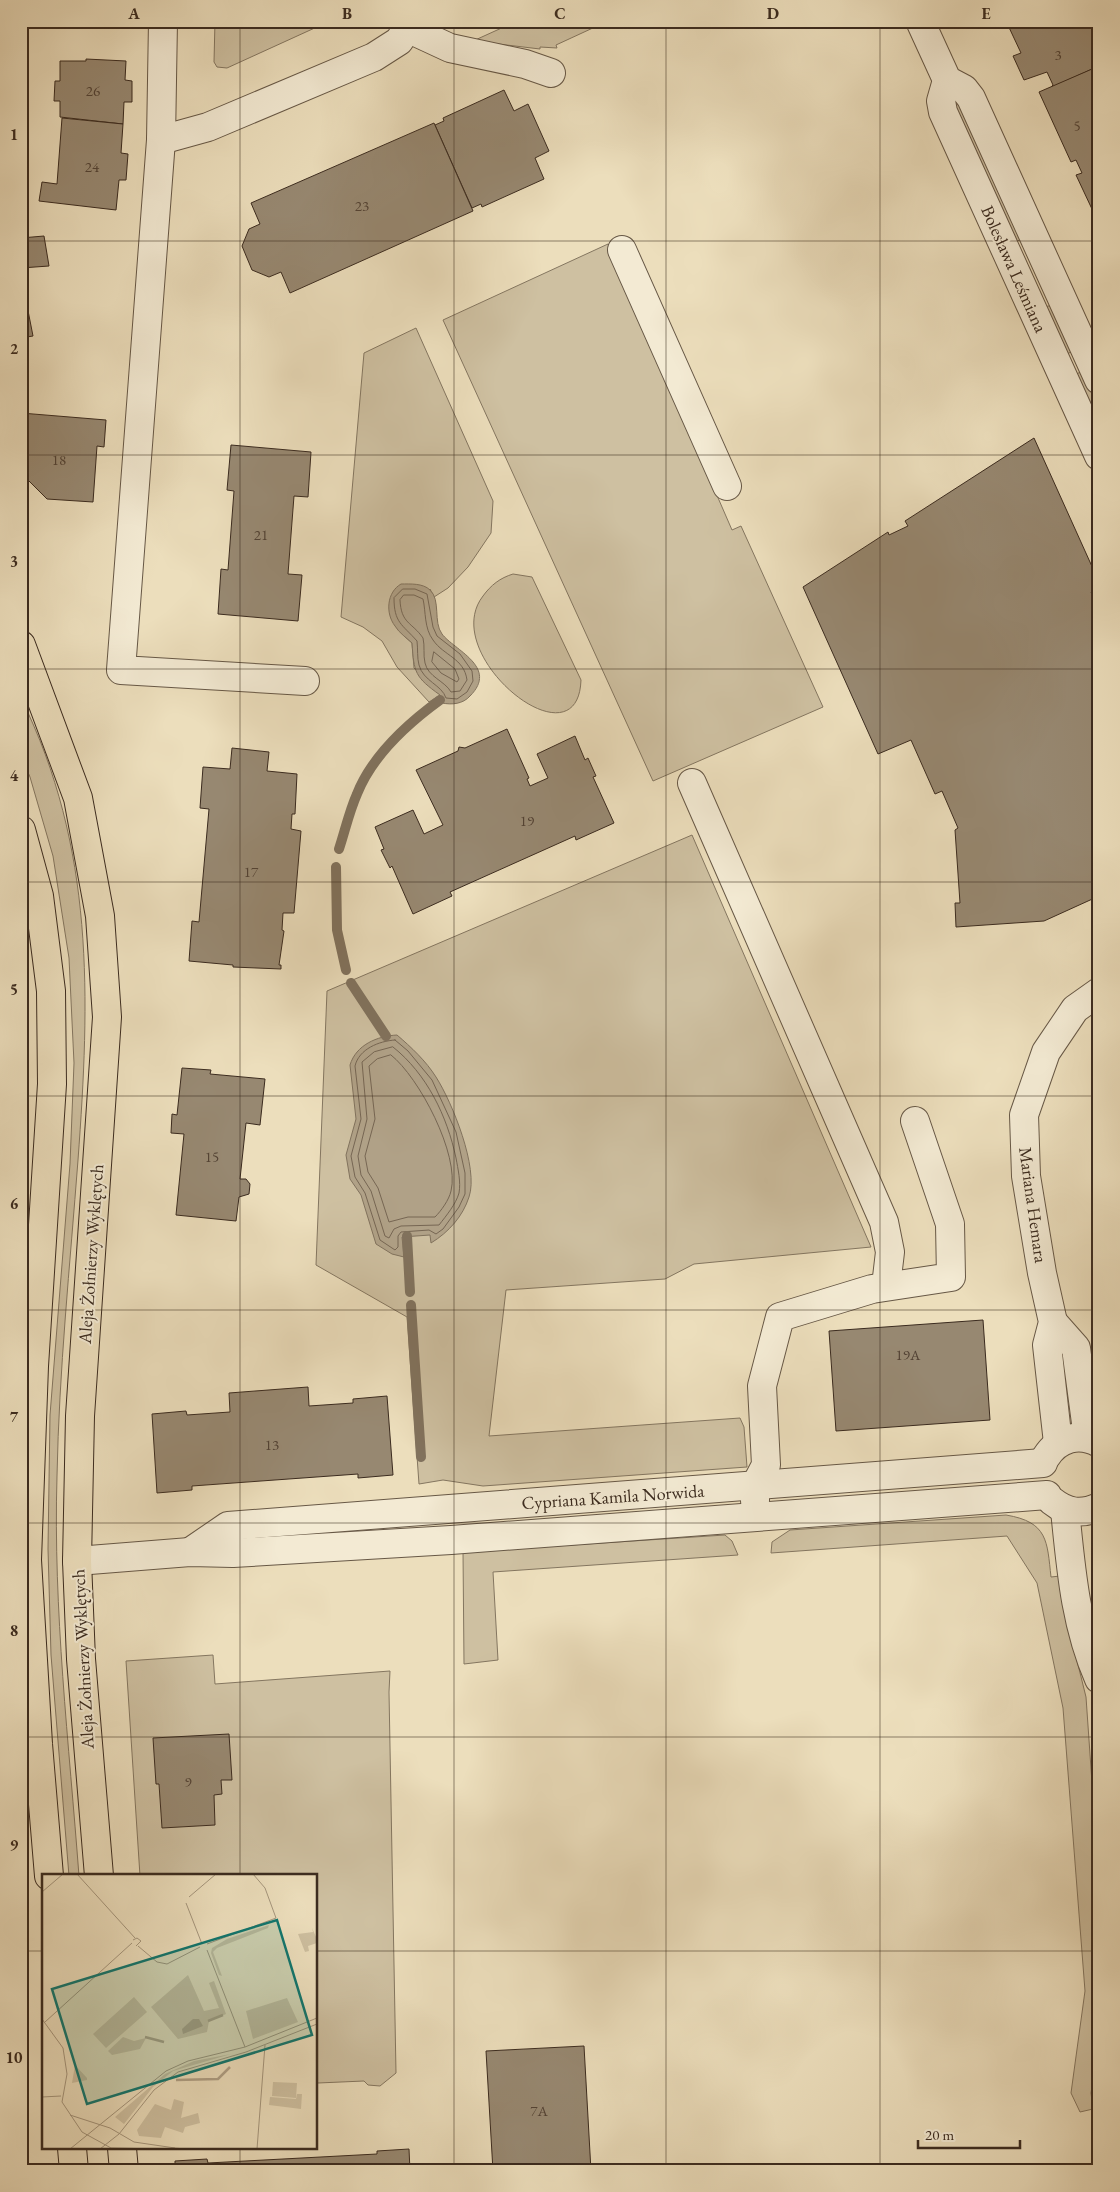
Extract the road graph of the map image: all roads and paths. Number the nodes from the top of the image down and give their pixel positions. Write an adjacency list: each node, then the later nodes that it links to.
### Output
1 (163, 21): 6 (street)
2 (920, 21): 5 (street)
3 (411, 25): 4 (street); 6 (street)
4 (551, 73)
5 (946, 80): 8 (street, Bolesława Leśmiana); 9 (street, Bolesława Leśmiana)
6 (161, 140): 12 (street)
7 (622, 250): 10 (street)
8 (1099, 380)
9 (1099, 456)
10 (727, 486)
11 (21, 645): 26 (main road, Aleja Żołnierzy Wyklętych)
12 (305, 681)
13 (692, 783): 17 (street)
14 (21, 830): 28 (main road)
15 (1099, 992): 18 (street, Mariana Hemara)
16 (916, 1121): 17 (street)
17 (886, 1286): 21 (street)
18 (1053, 1322): 19 (street, Mariana Hemara); 20 (street, Mariana Hemara)
19 (1094, 1440): 20 (street, Cypriana Kamila Norwida)
20 (1051, 1453): 21 (street, Cypriana Kamila Norwida); 22 (street, Mariana Hemara)
21 (755, 1486): 24 (street); 25 (street, Cypriana Kamila Norwida)
22 (1056, 1502): 23 (street, Cypriana Kamila Norwida); 24 (street, Cypriana Kamila Norwida); 27 (street)
23 (1099, 1507)
24 (756, 1518): 25 (street, Cypriana Kamila Norwida)
25 (190, 1552): 26 (street, Cypriana Kamila Norwida)
26 (77, 1561): 30 (main road, Aleja Żołnierzy Wyklętych)
27 (1099, 1679)
28 (29, 1743): 29 (main road)
29 (48, 1874)
30 (99, 1874)
31 (72, 2150): 33 (main road)
32 (122, 2150): 34 (main road)
33 (74, 2171)
34 (124, 2171)

